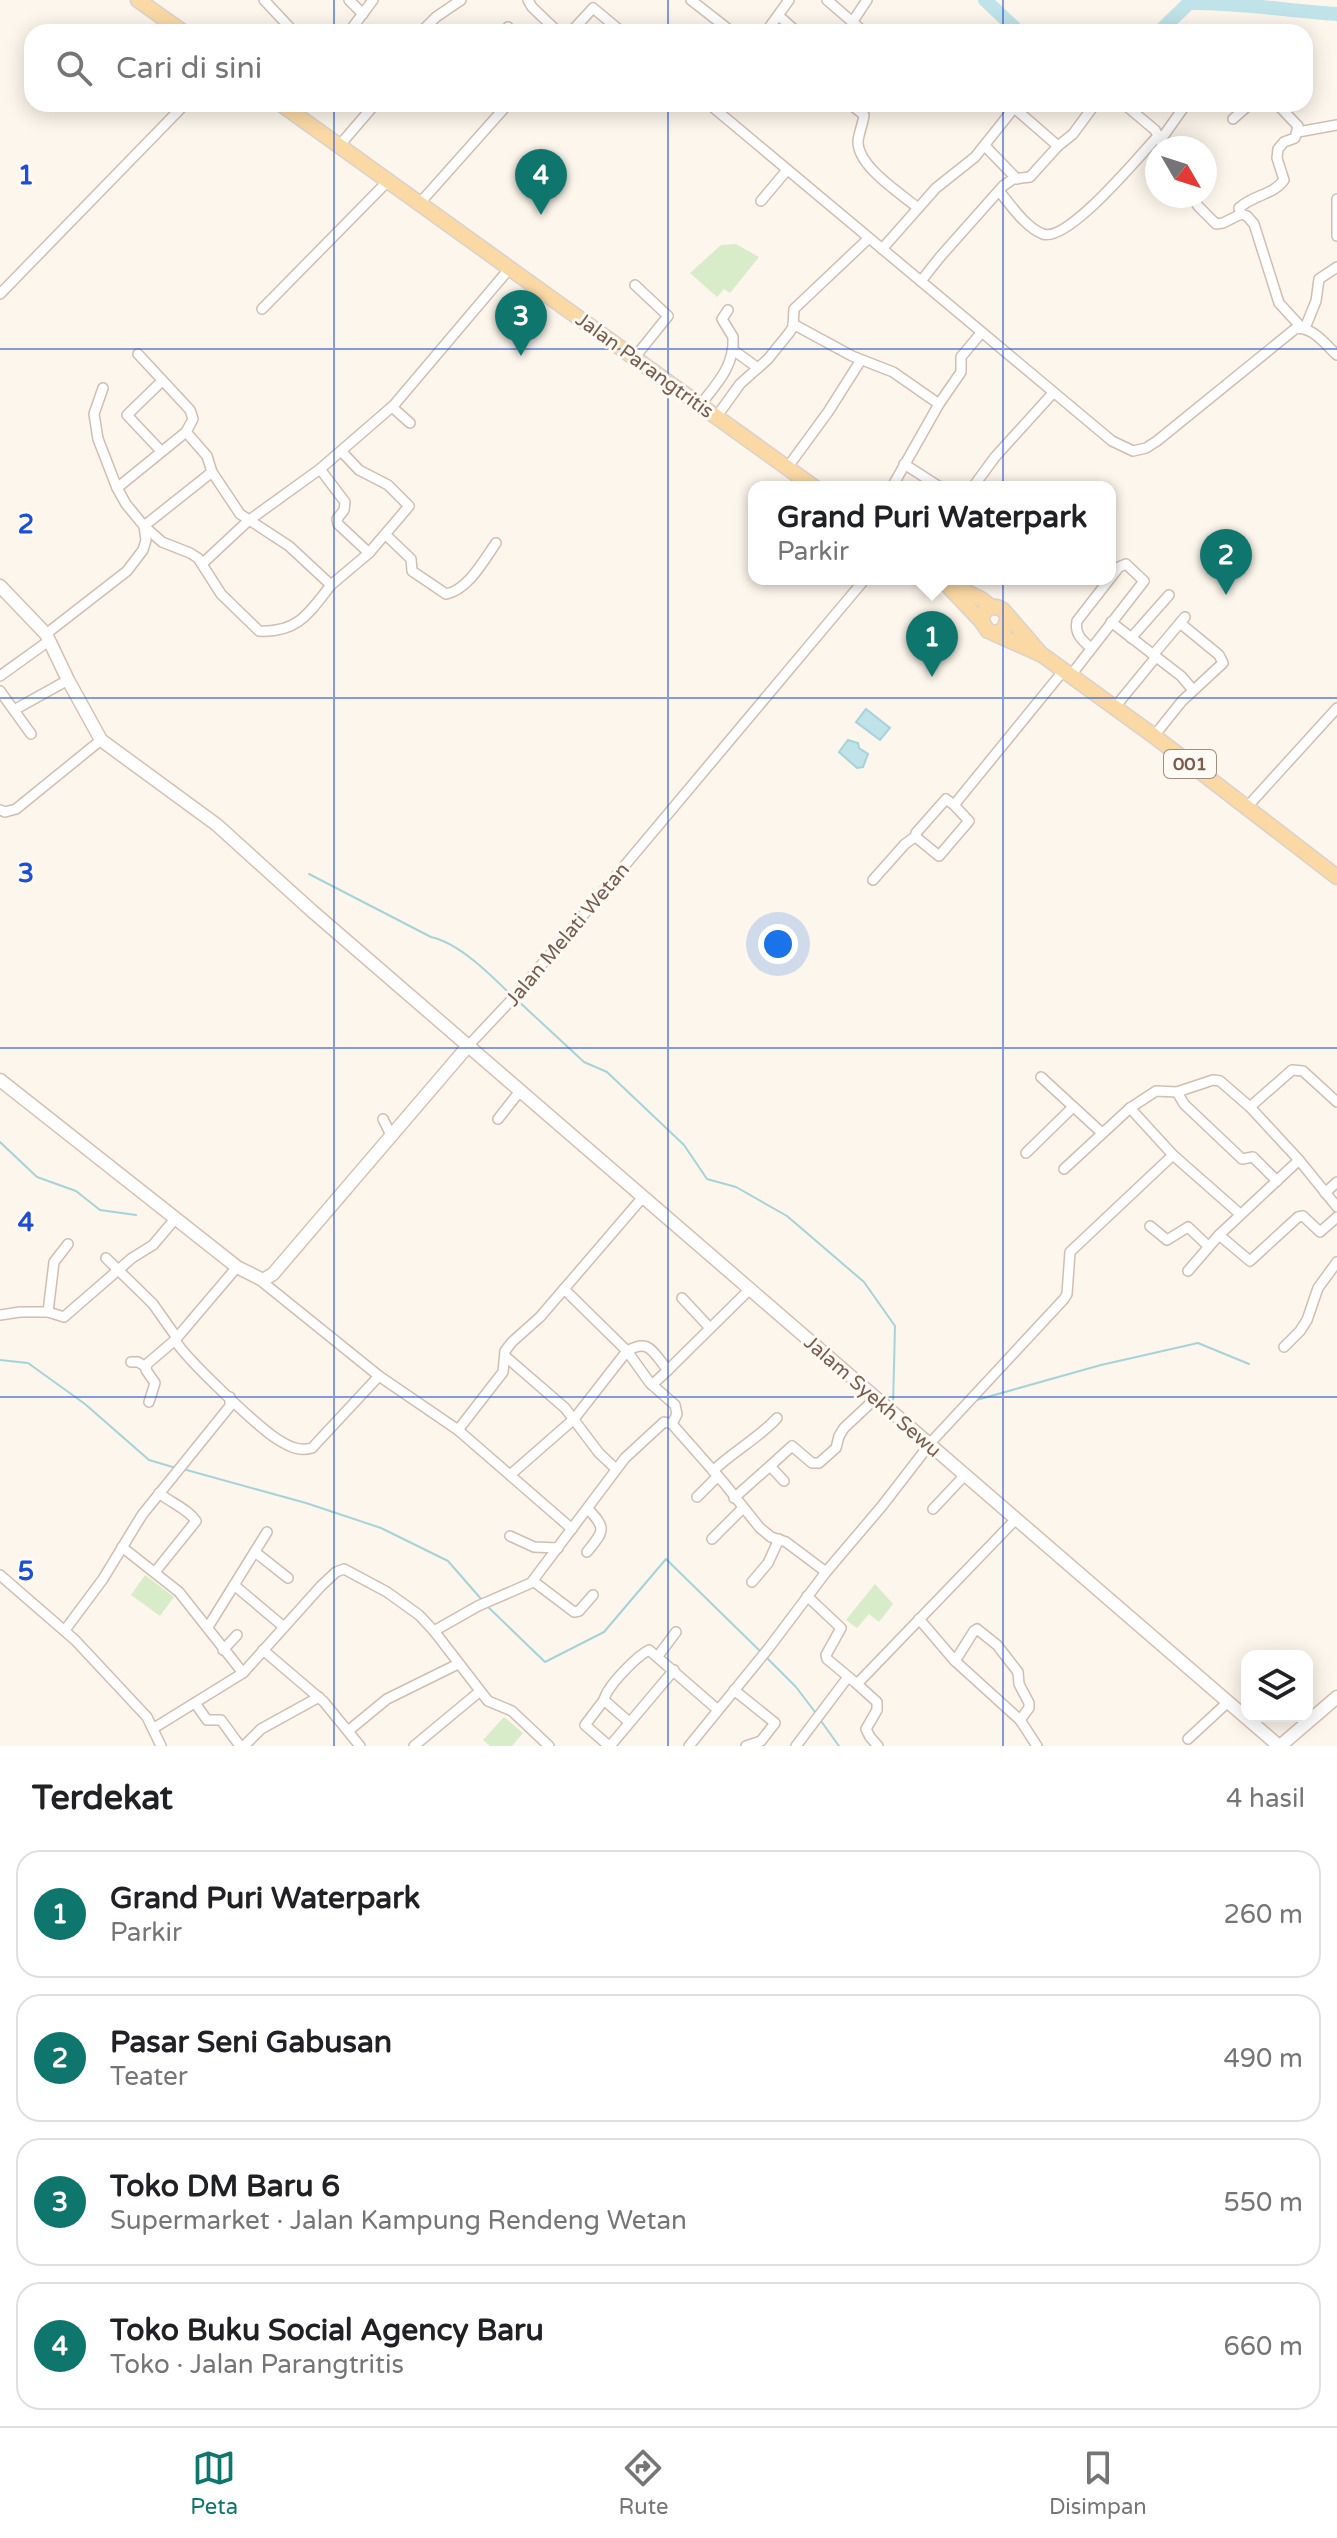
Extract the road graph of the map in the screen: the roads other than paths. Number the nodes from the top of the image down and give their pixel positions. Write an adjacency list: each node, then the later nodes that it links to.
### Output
1 (138, 0): 15 (main road)
2 (264, 0): 16 (street)
3 (349, 0): 12 (street)
4 (373, 0): 12 (street)
5 (461, 0): 18 (street)
6 (528, 0): 19 (street)
7 (789, 0): 13 (street)
8 (827, 0): 14 (street)
9 (867, 0): 14 (street)
10 (697, 2): 22 (street)
11 (597, 4): 20 (street); 21 (street)
12 (363, 14): 17 (street)
13 (779, 16): 23 (street); 24 (street)
14 (853, 21): 25 (street)
15 (172, 24)
16 (286, 24)
17 (355, 24)
18 (429, 24)
19 (550, 24)
20 (578, 24)
21 (615, 24)
22 (723, 24)
23 (772, 24)
24 (788, 24)
25 (856, 24)
26 (177, 112): 65 (street)
27 (292, 112): 44 (main road, Jalan Parangtritis)
28 (368, 112): 44 (street)
29 (499, 112): 54 (street)
30 (718, 112): 48 (street)
31 (861, 112): 55 (street)
32 (1008, 112): 45 (street)
33 (1019, 112): 46 (street)
34 (1089, 112): 46 (street)
35 (1134, 112): 42 (street)
36 (1181, 112): 43 (street)
37 (1241, 112): 39 (street)
38 (1285, 112): 41 (street)
39 (1233, 119)
40 (1337, 125): 41 (street)
41 (1298, 132): 57 (street)
42 (1157, 136)
43 (1165, 136)
44 (339, 146): 50 (main road, Jalan Parangtritis)
45 (985, 146): 49 (street); 55 (street)
46 (1058, 146): 49 (street)
47 (1145, 157): 51 (street)
48 (787, 170): 53 (street); 59 (street)
49 (1017, 179): 51 (street)
50 (388, 181): 54 (main road, Jalan Parangtritis); 66 (street)
51 (999, 191): 63 (street)
52 (1337, 199): 58 (street)
53 (761, 201)
54 (419, 204): 62 (main road, Jalan Parangtritis)
55 (918, 208): 60 (street)
56 (1200, 208): 57 (street)
57 (1241, 214): 69 (street)
58 (1337, 236)
59 (869, 238): 60 (street); 68 (street)
60 (882, 249): 63 (street)
61 (1337, 267): 69 (street)
62 (510, 268): 74 (main road, Jalan Parangtritis); 82 (street)
63 (921, 281): 70 (street)
64 (635, 285): 74 (street)
65 (0, 294)
66 (262, 309)
67 (728, 310): 71 (street)
68 (793, 324): 75 (street); 76 (street)
69 (1303, 328): 73 (street); 79 (street)
70 (981, 333): 79 (street); 80 (street)
71 (733, 350): 76 (street); 81 (street)
72 (138, 354): 77 (street)
73 (1337, 355)
74 (635, 357): 81 (main road, Jalan Parangtritis)
75 (861, 360): 80 (street); 89 (street)
76 (758, 368): 83 (street)
77 (162, 381): 85 (street); 86 (street)
78 (103, 388): 96 (street)
79 (1053, 393): 95 (street)
80 (939, 404): 88 (street)
81 (700, 405): 83 (main road, Jalan Parangtritis)
82 (392, 407): 84 (street); 87 (street)
83 (717, 416): 89 (main road, Jalan Parangtritis)
84 (410, 423)
85 (186, 432): 86 (street); 91 (street)
86 (161, 451): 96 (street)
87 (341, 451): 90 (street); 99 (street)
88 (904, 464): 93 (street); 94 (street)
89 (787, 468): 92 (main road, Jalan Parangtritis)
90 (320, 469): 97 (street); 101 (street)
91 (212, 472): 97 (street); 98 (street)
92 (805, 481)
93 (895, 481)
94 (931, 481)
95 (977, 481)
96 (117, 488): 98 (street)
97 (248, 521): 102 (street); 104 (street)
98 (144, 526): 102 (street); 116 (street)
99 (386, 535): 100 (street); 101 (street)
100 (496, 543)
101 (369, 553): 104 (street)
102 (202, 564): 104 (street)
103 (1116, 571): 114 (street)
104 (331, 585)
105 (860, 585): 138 (street, Jalan Melati Wetan)
106 (948, 585): 113 (main road, 001)
107 (953, 585): 111 (main road, 001)
108 (1105, 585): 118 (street)
109 (0, 586): 116 (street)
110 (1169, 595): 117 (street)
111 (991, 607): 112 (main road, 001); 113 (main road)
112 (1008, 617): 115 (main road); 119 (main road, 001)
113 (982, 622): 115 (main road, 001)
114 (1111, 622): 117 (street); 118 (street)
115 (993, 633): 119 (main road, 001)
116 (48, 637): 122 (street); 123 (street)
117 (1131, 638): 120 (street)
118 (1091, 648): 121 (street)
119 (1041, 654): 121 (main road, 001)
120 (1155, 656): 124 (street); 124 (street); 126 (street)
121 (1067, 672): 126 (main road, 001); 132 (street)
122 (0, 676)
123 (68, 680): 128 (street); 131 (street)
124 (1193, 690): 130 (street)
125 (0, 691): 128 (street)
126 (1115, 707): 130 (main road, 001)
127 (1337, 708): 133 (street)
128 (14, 710): 129 (street)
129 (31, 734)
130 (1154, 736): 133 (main road, 001)
131 (101, 740): 134 (street); 138 (street, Jalam Syekh Sewu)
132 (954, 805): 135 (street); 135 (street)
133 (1247, 807): 136 (main road, 001)
134 (0, 810)
135 (916, 836): 137 (street)
136 (1337, 877)
137 (873, 880)
138 (468, 1046): 141 (street, Jalam Syekh Sewu); 150 (street, Jalan Melati Wetan)
139 (1041, 1077): 144 (street)
140 (0, 1080): 162 (street)
141 (520, 1091): 148 (street); 158 (street, Jalam Syekh Sewu)
142 (1177, 1092): 145 (street); 146 (street); 155 (street)
143 (1337, 1102): 145 (street)
144 (1073, 1107): 149 (street); 151 (street)
145 (1250, 1107): 153 (street)
146 (1130, 1108): 149 (street); 152 (street)
147 (383, 1119): 150 (street)
148 (498, 1119)
149 (1102, 1133): 154 (street)
150 (391, 1135): 172 (street, Jalan Melati Wetan)
151 (1026, 1153)
152 (1173, 1155): 160 (street); 195 (street)
153 (1299, 1160): 155 (street); 157 (street)
154 (1064, 1169)
155 (1277, 1181): 160 (street)
156 (1337, 1182): 157 (street)
157 (1325, 1193): 159 (street)
158 (643, 1197): 173 (street); 174 (street, Jalam Syekh Sewu)
159 (1337, 1207)
160 (1240, 1214): 164 (street)
161 (1337, 1217): 164 (street)
162 (175, 1219): 169 (street); 170 (street)
163 (1150, 1226): 166 (street)
164 (1219, 1235): 166 (street)
165 (68, 1244): 176 (street)
166 (1208, 1246): 171 (street)
167 (106, 1258): 170 (street)
168 (1337, 1262): 180 (street)
169 (237, 1267): 172 (street); 179 (street)
170 (120, 1270): 176 (street); 179 (street)
171 (1188, 1271)
172 (260, 1280): 186 (street)
173 (564, 1289): 181 (street); 182 (street)
174 (750, 1289): 178 (street); 189 (street, Jalam Syekh Sewu)
175 (682, 1298): 178 (street)
176 (48, 1312): 177 (street)
177 (0, 1315)
178 (710, 1328): 185 (street)
179 (176, 1339): 184 (street); 188 (street)
180 (1284, 1347)
181 (627, 1351): 185 (street); 187 (street); 192 (street)
182 (505, 1356): 192 (street); 194 (street)
183 (131, 1362): 184 (street)
184 (146, 1367): 190 (street)
185 (668, 1370): 187 (street)
186 (379, 1376): 188 (street); 194 (street)
187 (652, 1385): 193 (street)
188 (230, 1397): 202 (street)
189 (876, 1398): 195 (street, Jalam Syekh Sewu); 196 (street)
190 (149, 1402)
191 (777, 1418): 198 (street)
192 (574, 1419): 197 (street); 199 (street)
193 (672, 1424): 197 (street); 198 (street)
194 (458, 1430): 199 (street)
195 (931, 1443): 200 (street, Jalam Syekh Sewu); 219 (street)
196 (770, 1466): 201 (street); 204 (street)
197 (616, 1469): 206 (street)
198 (716, 1473): 203 (street); 204 (street)
199 (510, 1475): 209 (street)
200 (965, 1475): 207 (street); 208 (street, Jalam Syekh Sewu)
201 (784, 1481)
202 (159, 1493): 214 (street); 218 (street)
203 (697, 1497)
204 (734, 1498): 205 (street)
205 (743, 1508): 212 (street); 213 (street)
206 (588, 1509): 209 (street); 217 (street)
207 (933, 1509)
208 (1016, 1519): 227 (street); 248 (street, Jalam Syekh Sewu)
209 (572, 1529): 215 (street)
210 (267, 1532): 216 (street)
211 (510, 1536): 215 (street)
212 (712, 1539)
213 (779, 1539): 219 (street); 223 (street)
214 (122, 1547): 218 (street); 230 (street)
215 (558, 1548): 222 (street)
216 (255, 1552): 221 (street); 224 (street)
217 (587, 1552)
218 (155, 1572): 228 (street)
219 (826, 1572): 226 (street)
220 (0, 1575): 230 (street)
221 (288, 1578)
222 (533, 1581): 225 (street); 231 (street)
223 (752, 1582)
224 (234, 1585): 228 (street); 229 (street)
225 (593, 1595)
226 (807, 1596): 241 (street); 243 (street)
227 (919, 1619): 237 (street); 242 (street)
228 (208, 1627): 234 (street)
229 (284, 1627): 231 (street); 235 (street)
230 (65, 1630): 253 (street)
231 (434, 1631): 238 (street)
232 (676, 1632): 236 (street)
233 (237, 1635): 234 (street)
234 (223, 1650): 240 (street)
235 (263, 1650): 240 (street); 245 (street)
236 (658, 1656): 239 (street); 247 (street)
237 (955, 1661): 251 (street); 251 (street)
238 (458, 1664): 244 (street); 254 (street)
239 (674, 1670): 250 (street); 252 (street)
240 (243, 1673): 249 (street)
241 (848, 1677): 242 (street); 264 (street)
242 (857, 1684): 265 (street)
243 (734, 1690): 250 (street); 256 (street)
244 (479, 1692): 260 (street); 261 (street)
245 (319, 1697): 254 (street); 258 (street)
246 (1337, 1697): 267 (street)
247 (604, 1700): 252 (street); 262 (street)
248 (1228, 1702): 255 (street); 267 (street, Jalam Syekh Sewu)
249 (195, 1703): 253 (street); 258 (street)
250 (718, 1710): 263 (street)
251 (1020, 1720): 266 (street)
252 (629, 1722): 262 (street)
253 (154, 1728): 257 (street)
254 (348, 1731): 259 (street)
255 (1188, 1739)
256 (752, 1745)
257 (161, 1746)
258 (242, 1746)
259 (360, 1746)
260 (414, 1746)
261 (549, 1746)
262 (610, 1746)
263 (689, 1746)
264 (796, 1746)
265 (878, 1746)
266 (1037, 1746)
267 (1280, 1746)

